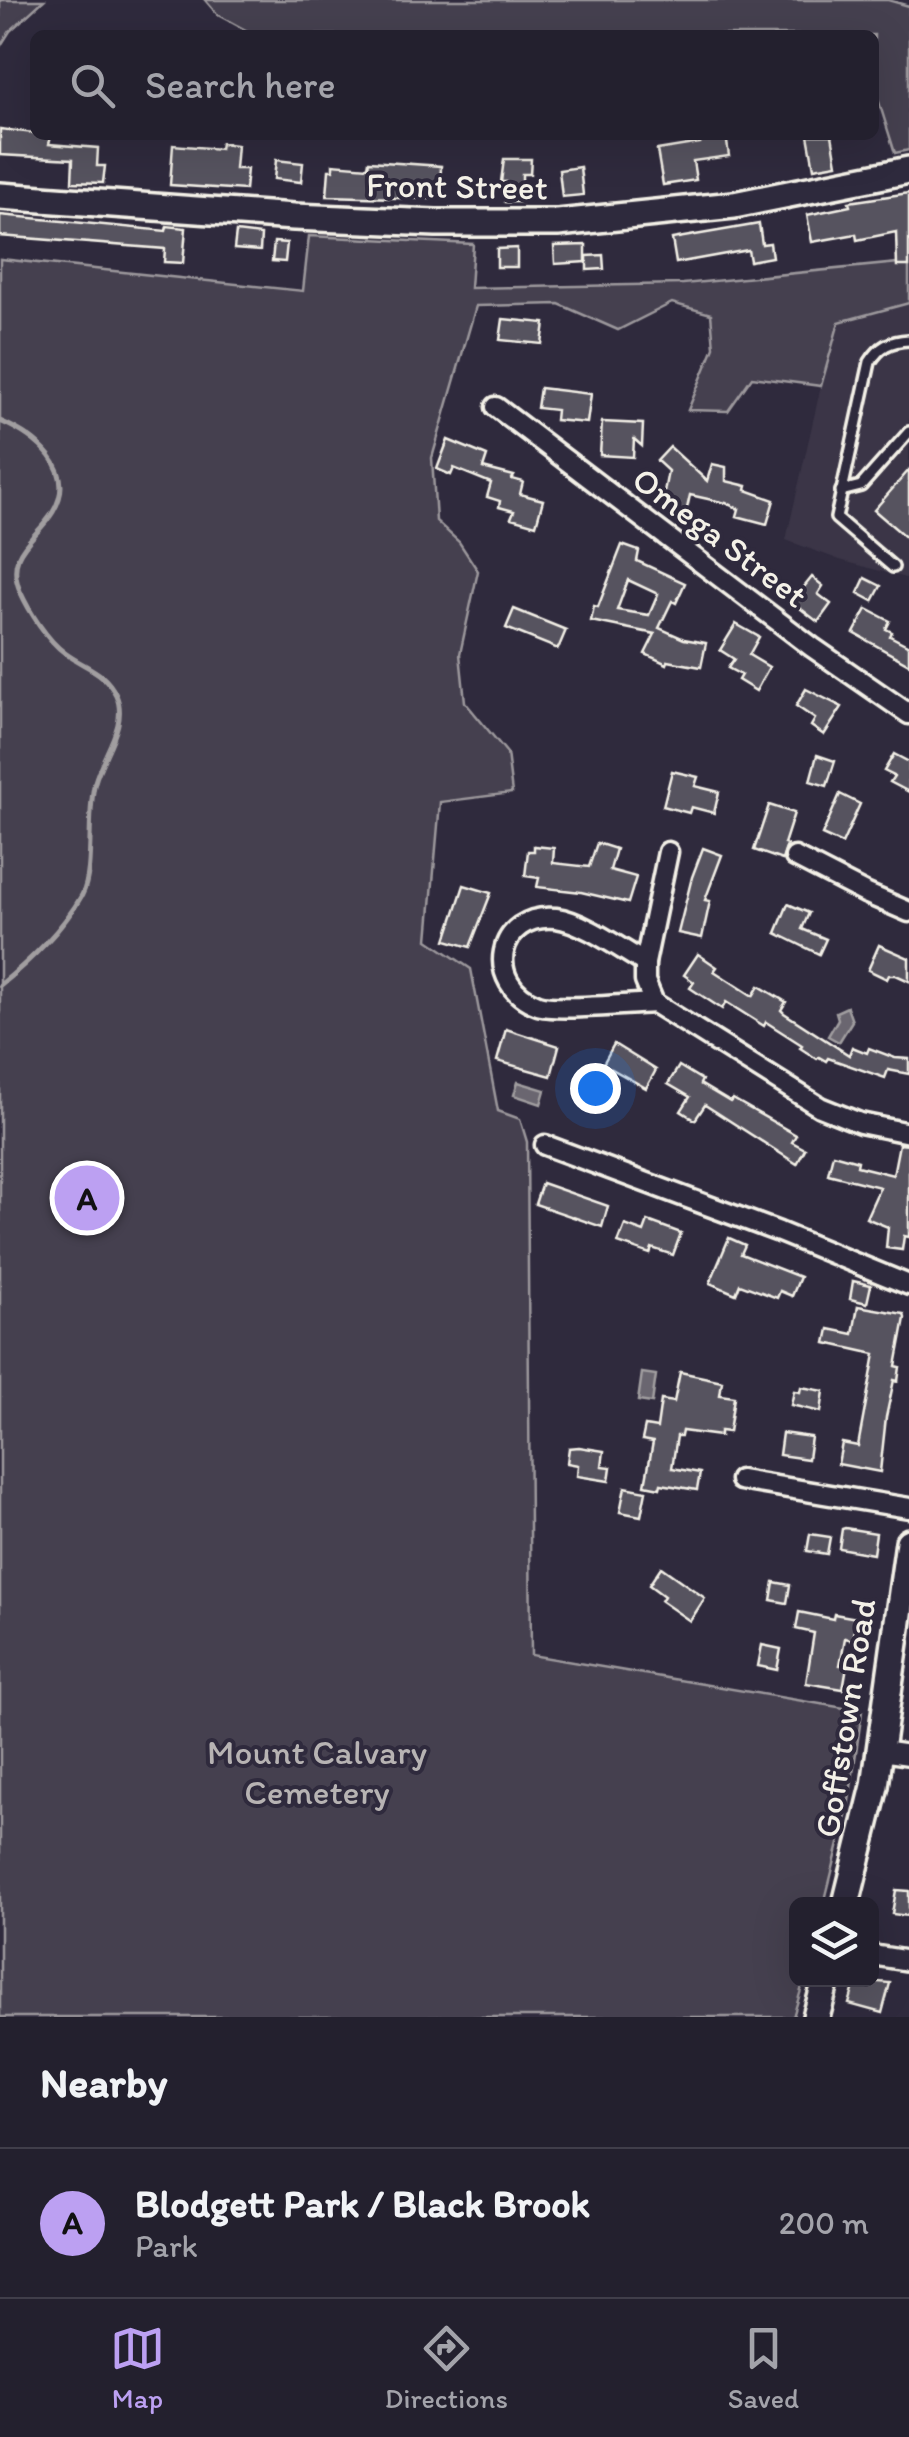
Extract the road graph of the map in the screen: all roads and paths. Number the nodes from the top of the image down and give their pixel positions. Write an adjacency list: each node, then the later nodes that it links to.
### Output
1 (909, 170): 2 (main road, Front Street)
2 (0, 196)
3 (909, 340): 6 (lane)
4 (496, 407): 8 (street, Omega Street)
5 (909, 432): 6 (lane)
6 (841, 491): 7 (lane)
7 (892, 567)
8 (909, 714)
9 (668, 852): 12 (street)
10 (796, 857): 11 (street)
11 (909, 912)
12 (645, 962): 13 (street); 13 (street)
13 (654, 1003): 14 (street)
14 (909, 1133)
15 (545, 1145): 16 (street)
16 (909, 1285)
17 (740, 1480): 18 (street)
18 (909, 1508)
19 (909, 1542): 20 (main road, Goffstown Road)
20 (880, 1750): 21 (street); 22 (main road, Goffstown Road)
21 (909, 1755)
22 (848, 1897)
23 (879, 1956): 24 (street)
24 (909, 1962)
25 (824, 1987): 26 (main road)
26 (816, 2017)

